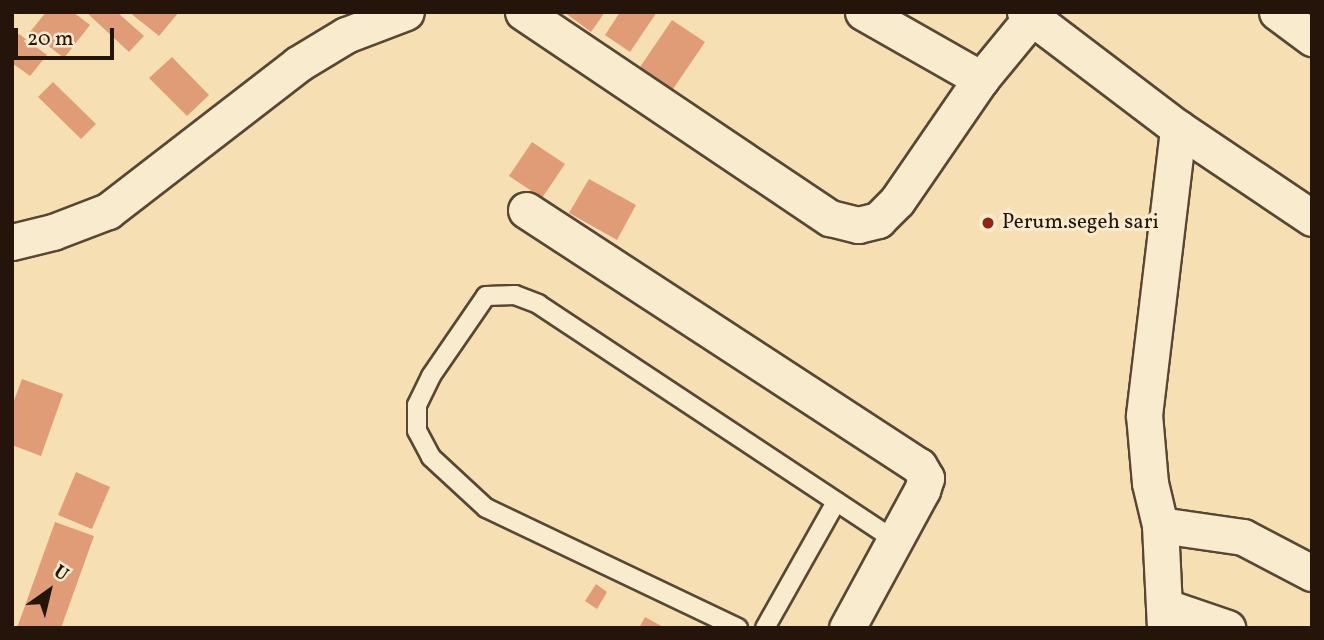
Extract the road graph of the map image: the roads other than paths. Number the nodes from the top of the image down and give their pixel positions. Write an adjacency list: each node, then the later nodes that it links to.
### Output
1 (406, 12): 11 (street)
2 (523, 12): 7 (street)
3 (863, 12): 7 (street)
4 (1277, 12): 6 (street)
5 (1031, 14): 7 (street); 8 (street)
6 (1312, 38)
7 (981, 79)
8 (1178, 128): 10 (street); 13 (street)
9 (526, 210): 14 (street)
10 (1312, 218)
11 (12, 242)
12 (836, 502): 14 (lane); 17 (lane); 18 (lane)
13 (1160, 524): 15 (street); 16 (street)
14 (895, 540): 19 (street)
15 (1312, 573)
16 (1165, 617): 20 (street)
17 (738, 628)
18 (765, 628)
19 (847, 628)
20 (1227, 628)

